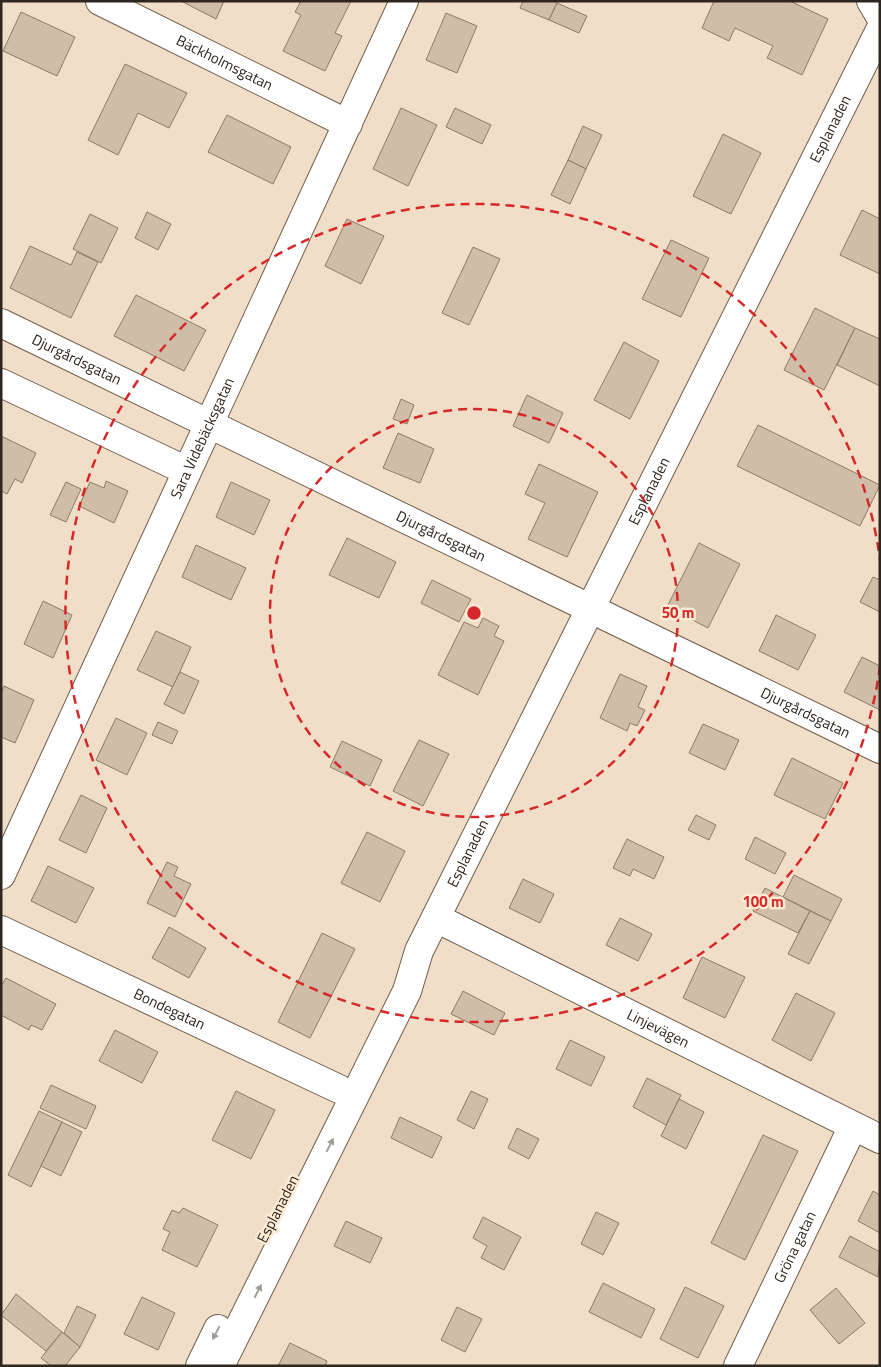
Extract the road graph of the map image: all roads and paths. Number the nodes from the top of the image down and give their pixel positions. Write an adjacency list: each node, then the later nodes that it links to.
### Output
1 (100, 1): 6 (street, Bäckholmsgatan)
2 (404, 1): 6 (street, Sara Videbäcksgatan)
3 (871, 1): 4 (street)
4 (880, 16)
5 (880, 30): 11 (street, Esplanaden)
6 (348, 124): 9 (street, Sara Videbäcksgatan)
7 (1, 323): 9 (street, Djurgårdsgatan)
8 (1, 383): 10 (street)
9 (210, 423): 10 (street, Sara Videbäcksgatan); 11 (street, Djurgårdsgatan)
10 (187, 471): 13 (street, Sara Videbäcksgatan)
11 (591, 609): 12 (street, Djurgårdsgatan); 14 (street, Esplanaden)
12 (880, 749)
13 (1, 875)
14 (436, 918): 16 (street, Esplanaden); 18 (street, Linjevägen)
15 (1, 930): 17 (street, Bondegatan)
16 (419, 951): 17 (street, Esplanaden); 21 (street, Esplanaden, one-way to 16)
17 (339, 1089): 20 (street, Esplanaden, one-way to 20)
18 (853, 1126): 19 (street, Linjevägen); 22 (street, Gröna gatan)
19 (880, 1139)
20 (200, 1366)
21 (220, 1366)
22 (738, 1366)

